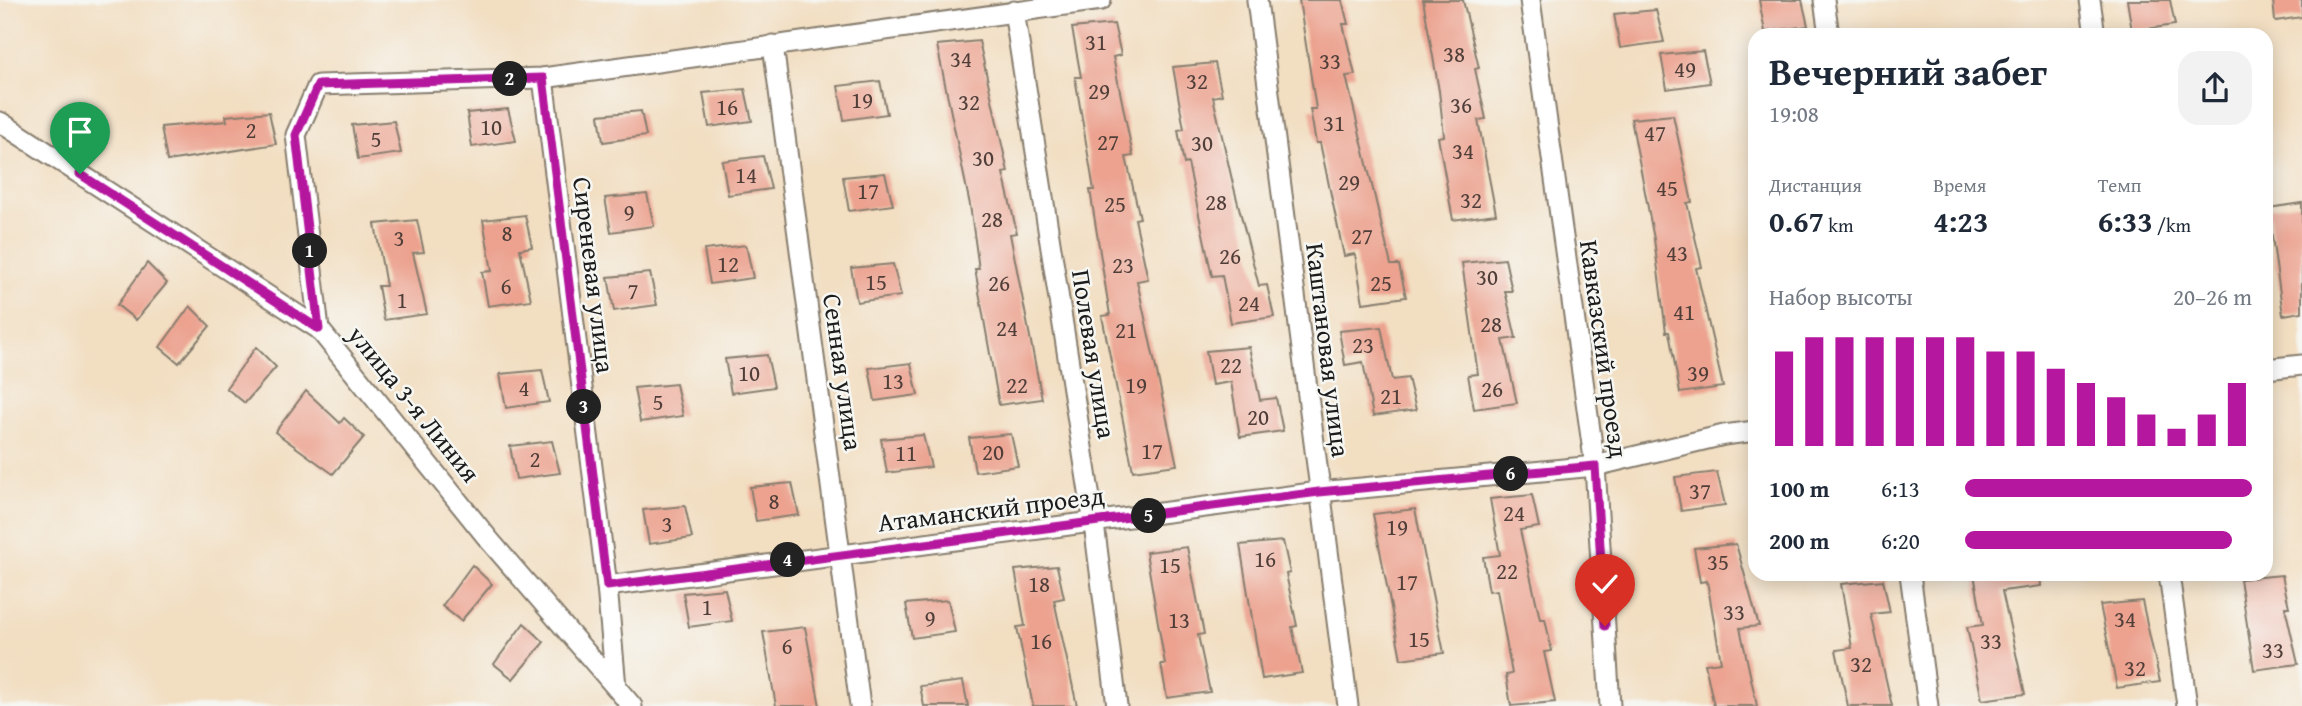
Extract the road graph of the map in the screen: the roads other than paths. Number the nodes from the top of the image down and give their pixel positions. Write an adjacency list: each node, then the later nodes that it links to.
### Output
1 (1101, 0): 6 (street)
2 (1257, 0): 17 (street, Каштановая улица)
3 (1530, 0): 16 (street, Кавказский проезд)
4 (1824, 0): 7 (street)
5 (2090, 0): 8 (street)
6 (1014, 11): 9 (street); 18 (street, Полевая улица)
7 (1828, 28)
8 (2094, 28)
9 (774, 45): 10 (street); 19 (street, Сенная улица)
10 (543, 78): 12 (street); 22 (street, Сиреневая улица)
11 (0, 122): 12 (street, улица 3-я Линия)
12 (319, 329): 23 (street, улица 3-я Линия)
13 (2302, 365): 14 (street)
14 (2273, 368)
15 (1748, 432): 16 (street, Атаманский проезд)
16 (1595, 466): 17 (street, Атаманский проезд); 28 (street, Кавказский проезд)
17 (1319, 492): 18 (street, Атаманский проезд); 27 (street, Каштановая улица)
18 (1094, 524): 19 (street, Атаманский проезд); 26 (street, Полевая улица)
19 (840, 553): 22 (street, Атаманский проезд); 25 (street, Сенная улица)
20 (1911, 581): 29 (street)
21 (2170, 581): 30 (street)
22 (607, 586): 23 (street, Сиреневая улица)
23 (616, 687): 24 (street, улица 3-я Линия)
24 (632, 706)
25 (860, 706)
26 (1117, 706)
27 (1348, 706)
28 (1610, 706)
29 (1928, 706)
30 (2187, 706)

